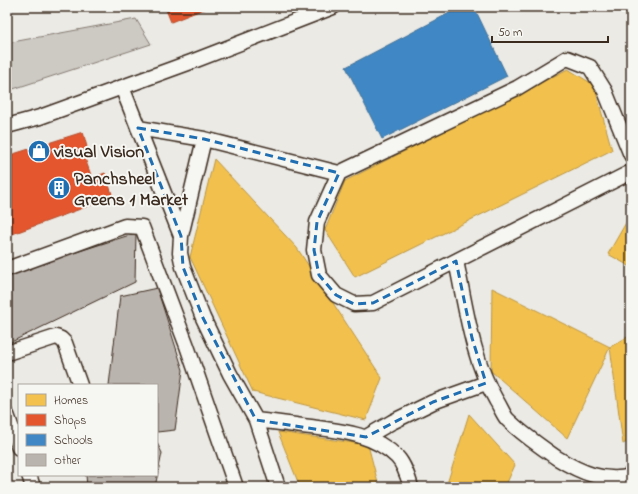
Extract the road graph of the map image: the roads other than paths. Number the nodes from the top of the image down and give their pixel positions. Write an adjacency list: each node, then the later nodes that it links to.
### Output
1 (333, 7): 2 (street)
2 (122, 87): 3 (street); 4 (street)
3 (7, 126)
4 (138, 128): 5 (street); 9 (street)
5 (204, 139): 8 (street); 9 (street)
6 (631, 155): 8 (street)
7 (631, 172): 10 (street)
8 (339, 173): 10 (street)
9 (181, 236): 16 (street)
10 (456, 261): 13 (street)
11 (7, 269): 22 (street)
12 (7, 353): 14 (street)
13 (486, 383): 17 (street); 20 (street)
14 (80, 384)
15 (7, 415): 18 (street)
16 (256, 420): 17 (street); 23 (street)
17 (366, 437): 24 (street)
18 (18, 445)
19 (29, 476): 21 (street)
20 (631, 476)
21 (33, 487)
22 (236, 487)
23 (278, 487)
24 (411, 487)

